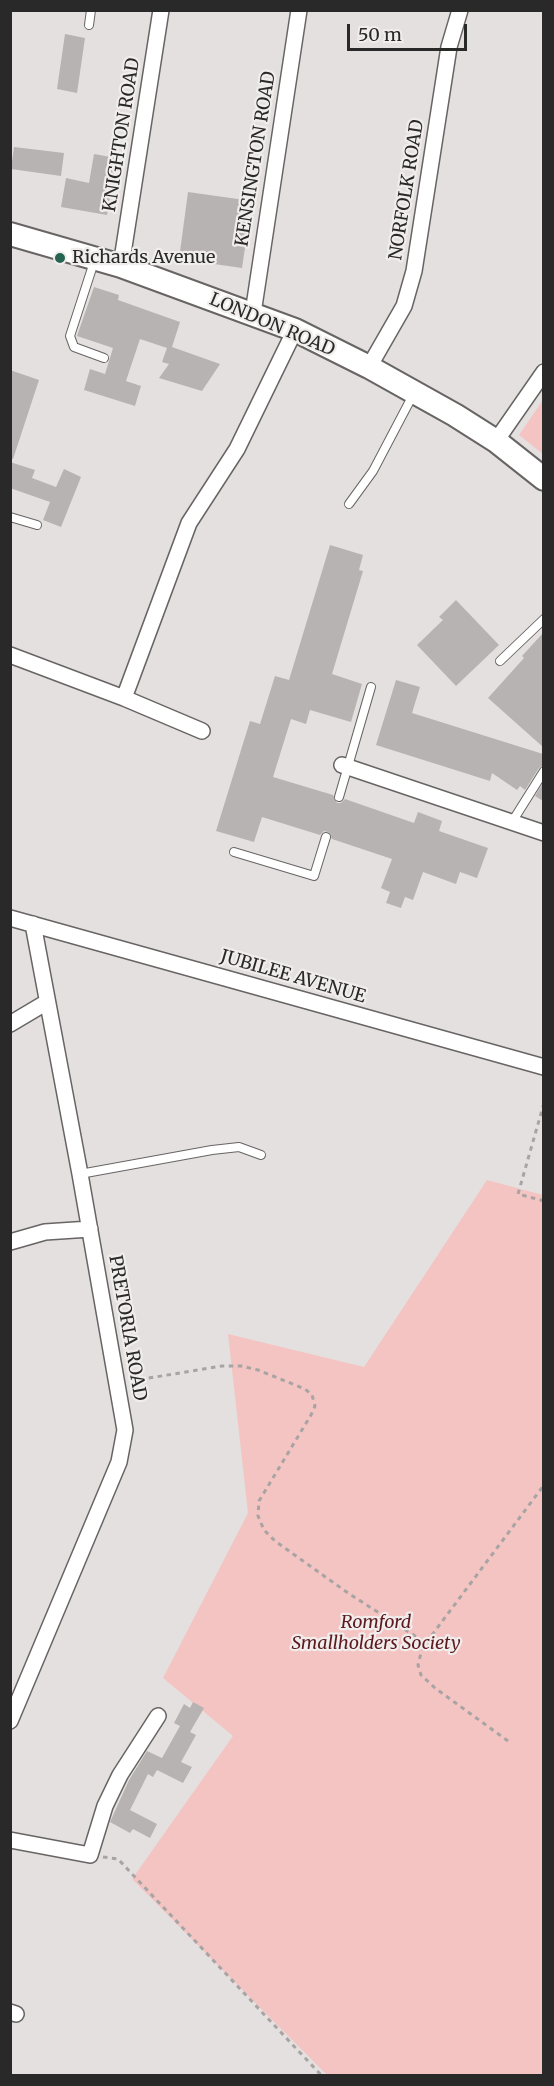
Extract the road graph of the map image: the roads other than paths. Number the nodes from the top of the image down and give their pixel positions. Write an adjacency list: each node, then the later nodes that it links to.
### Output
1 (91, 10): 5 (lane)
2 (161, 10): 8 (street, KNIGHTON ROAD)
3 (299, 10): 9 (street, KENSINGTON ROAD)
4 (460, 10): 12 (street, NORFOLK ROAD)
5 (89, 26)
6 (10, 234): 7 (main road, LONDON ROAD)
7 (95, 258): 8 (main road, LONDON ROAD); 11 (lane)
8 (122, 266): 9 (main road, LONDON ROAD)
9 (253, 313): 10 (main road, LONDON ROAD)
10 (295, 330): 12 (main road, LONDON ROAD); 24 (street)
11 (104, 358)
12 (369, 368): 14 (main road, LONDON ROAD)
13 (543, 372): 15 (street)
14 (414, 392): 15 (main road, LONDON ROAD); 17 (lane)
15 (496, 441): 16 (main road, LONDON ROAD)
16 (543, 478)
17 (349, 504)
18 (10, 517): 19 (lane)
19 (37, 525)
20 (543, 620): 22 (lane)
21 (10, 655): 24 (street)
22 (501, 661)
23 (371, 687): 26 (lane)
24 (124, 698): 25 (street)
25 (202, 731)
26 (345, 766): 28 (lane); 29 (street)
27 (543, 771): 29 (lane)
28 (339, 797)
29 (512, 822): 30 (street)
30 (543, 831)
31 (326, 837): 32 (lane)
32 (234, 852)
33 (10, 918): 34 (street, JUBILEE AVENUE)
34 (33, 924): 35 (street, PRETORIA ROAD); 37 (street, JUBILEE AVENUE)
35 (46, 1002): 36 (street); 39 (street, PRETORIA ROAD)
36 (10, 1024)
37 (543, 1067)
38 (261, 1155): 39 (lane)
39 (80, 1174): 40 (street, PRETORIA ROAD)
40 (90, 1229): 41 (street); 43 (street, PRETORIA ROAD)
41 (10, 1242)
42 (158, 1716): 44 (street)
43 (10, 1721)
44 (10, 1840)

